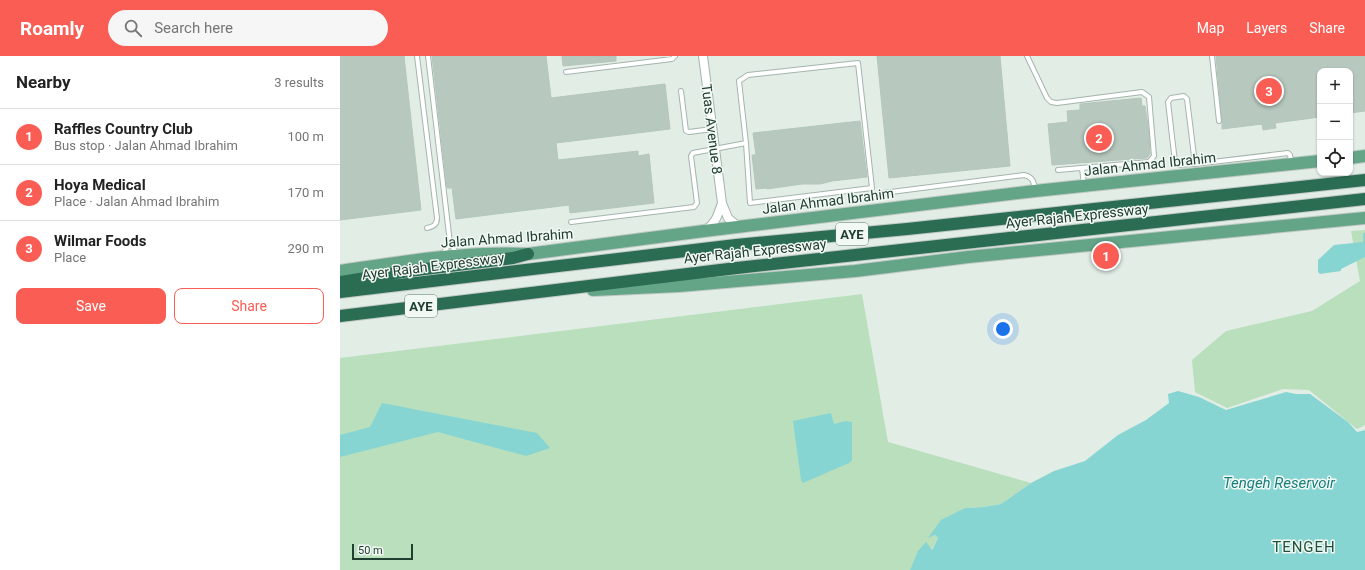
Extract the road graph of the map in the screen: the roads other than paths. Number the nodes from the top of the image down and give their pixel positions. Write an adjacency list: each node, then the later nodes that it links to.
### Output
1 (417, 56): 29 (lane)
2 (428, 56): 31 (lane)
3 (675, 56): 7 (lane)
4 (703, 56): 10 (street, Tuas Avenue 8)
5 (1027, 56): 18 (lane)
6 (1212, 56): 9 (lane)
7 (566, 72)
8 (681, 92): 10 (lane)
9 (1219, 120)
10 (712, 129): 12 (street, Tuas Avenue 8)
11 (746, 144): 11 (lane); 12 (lane)
12 (715, 148): 25 (street, Tuas Avenue 8); 27 (lane)
13 (1365, 156): 14 (main road)
14 (1353, 158)
15 (1317, 161): 17 (main road, Jalan Ahmad Ibrahim)
16 (1195, 164): 16 (lane); 17 (lane)
17 (1291, 164): 21 (main road, Jalan Ahmad Ibrahim)
18 (1082, 168): 19 (lane); 21 (lane)
19 (1058, 170)
20 (1365, 180): 37 (highway, Ayer Rajah Expressway / AYE)
21 (1084, 186): 22 (main road, Jalan Ahmad Ibrahim)
22 (1035, 191): 23 (lane); 28 (main road, Jalan Ahmad Ibrahim)
23 (883, 193)
24 (1365, 199): 38 (highway, Ayer Rajah Expressway / AYE)
25 (722, 203): 28 (street, Tuas Avenue 8); 30 (street, Tuas Avenue 8)
26 (1365, 218): 38 (main road)
27 (571, 222)
28 (740, 227): 30 (main road, Jalan Ahmad Ibrahim)
29 (427, 228)
30 (704, 231): 32 (main road, Jalan Ahmad Ibrahim)
31 (450, 243): 33 (lane); 34 (lane)
32 (528, 254): 33 (main road, Jalan Ahmad Ibrahim); 36 (highway)
33 (458, 256): 34 (main road, Jalan Ahmad Ibrahim)
34 (440, 258): 35 (main road, Jalan Ahmad Ibrahim)
35 (340, 271)
36 (340, 282)
37 (340, 292)
38 (502, 296): 39 (highway, Ayer Rajah Expressway / AYE)
39 (340, 316)

